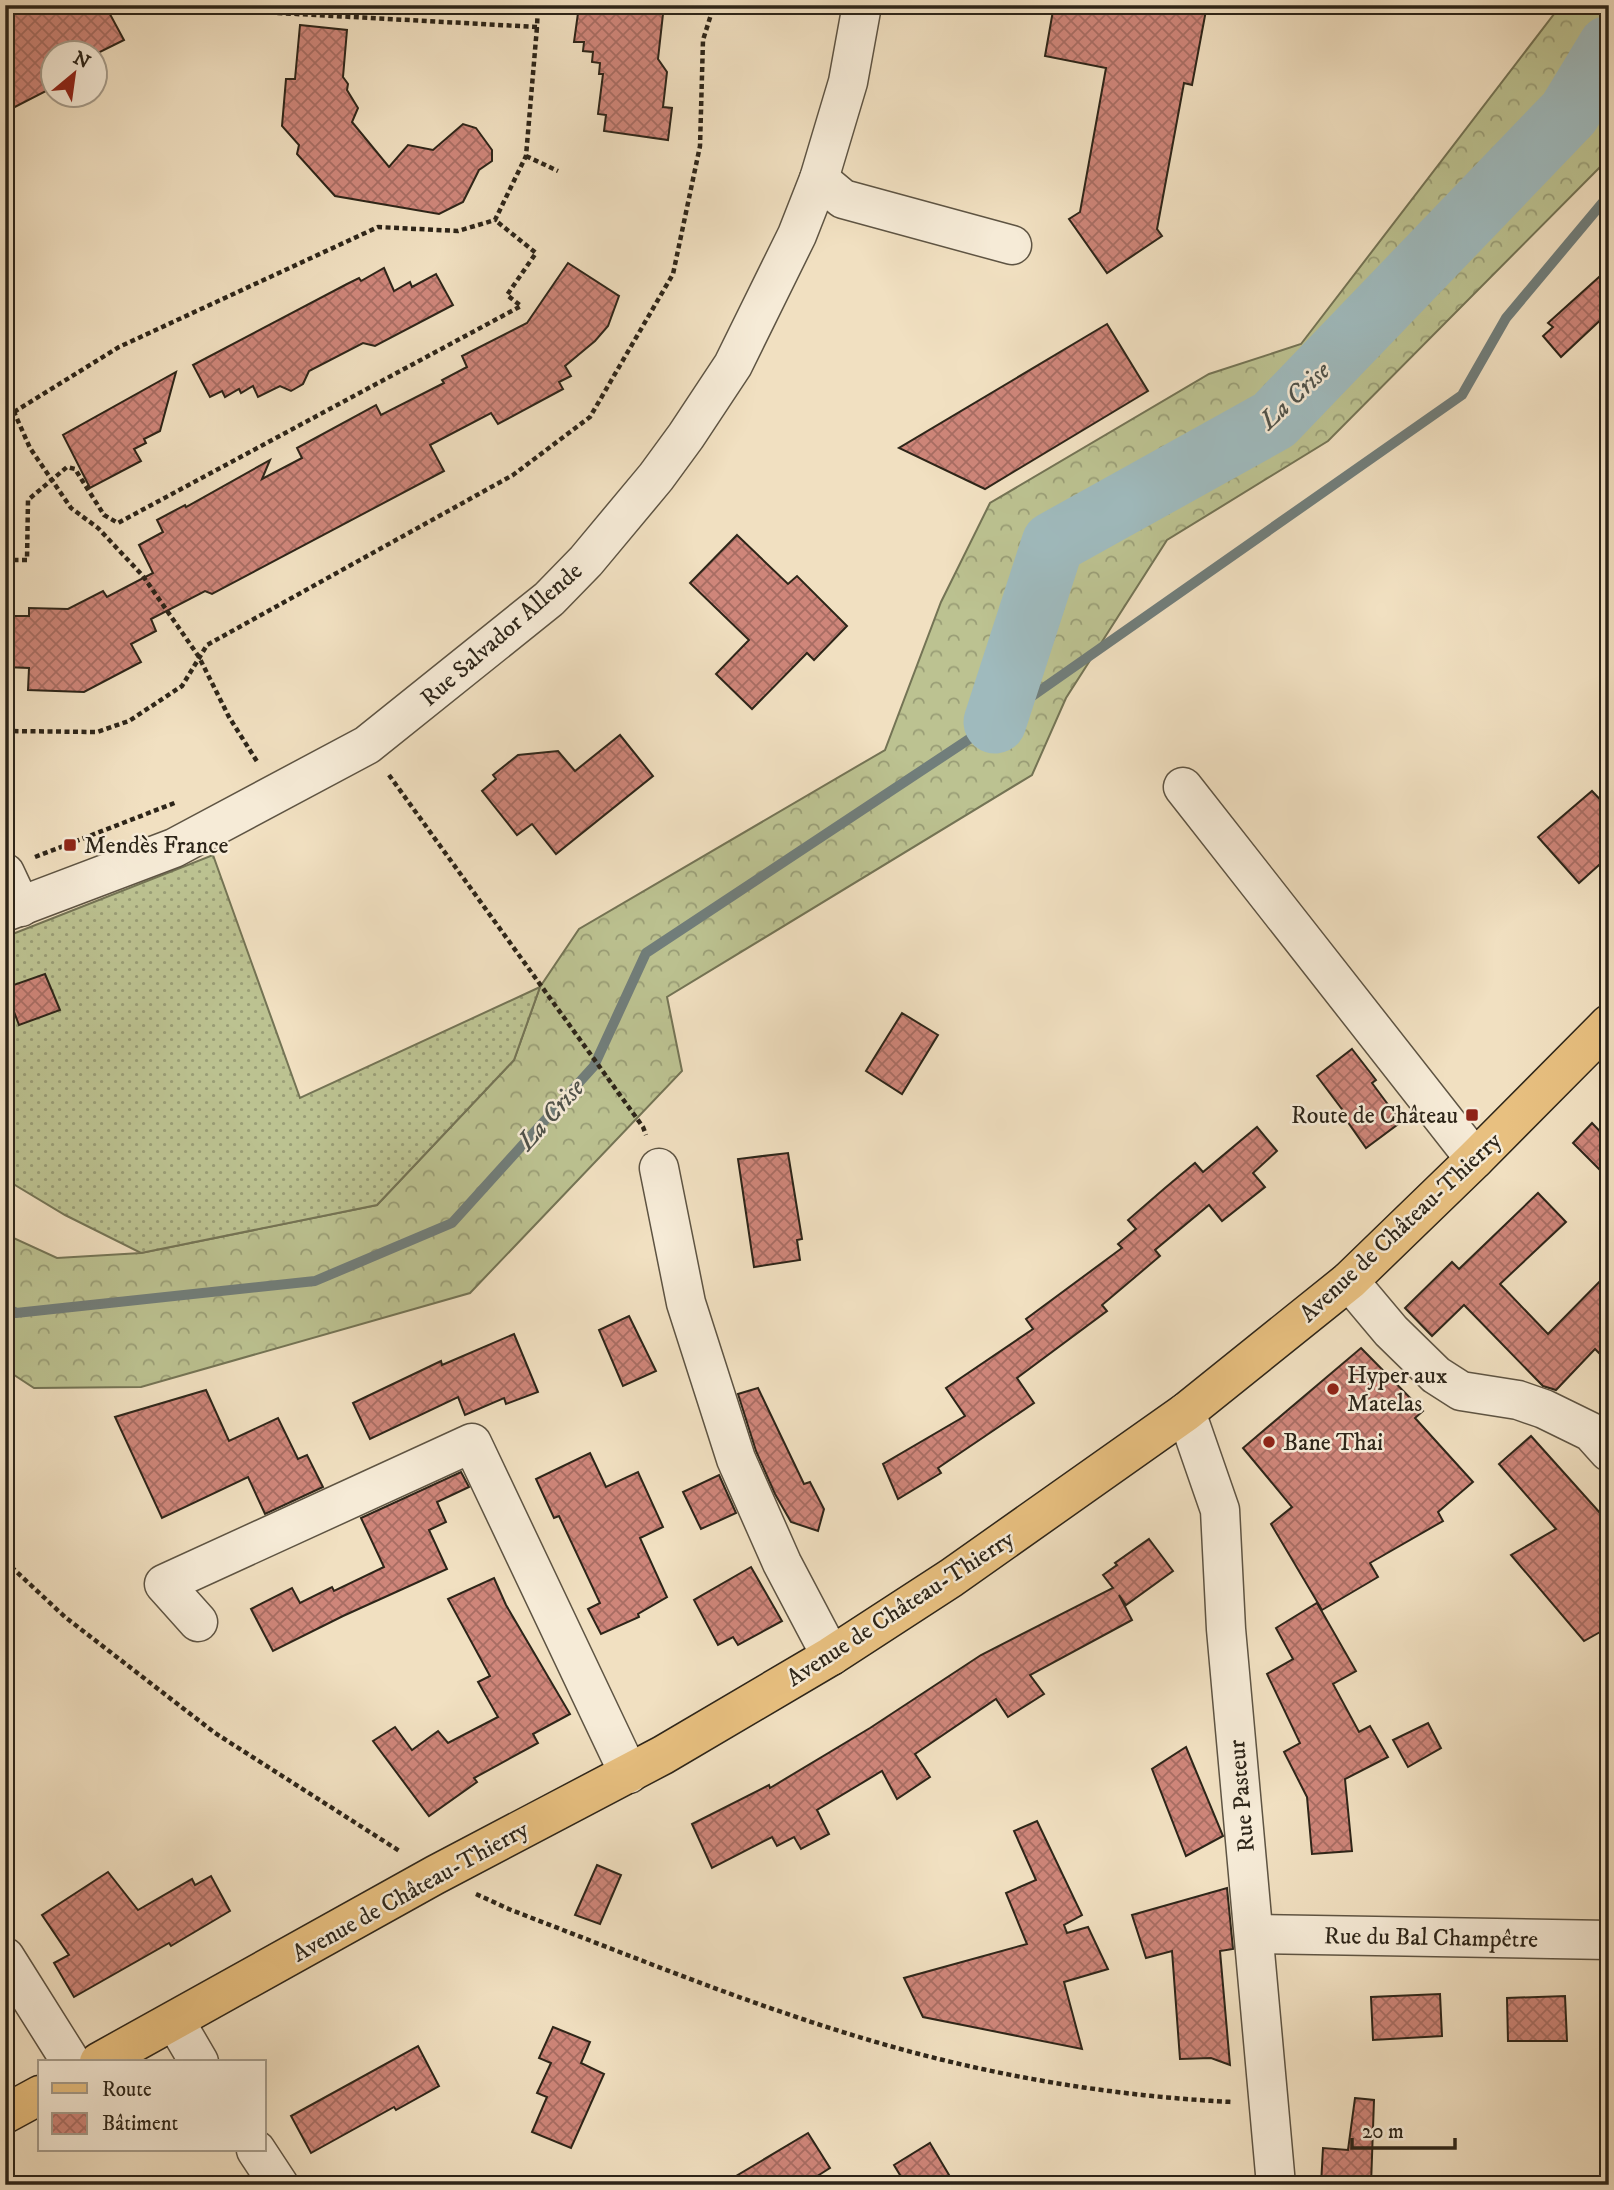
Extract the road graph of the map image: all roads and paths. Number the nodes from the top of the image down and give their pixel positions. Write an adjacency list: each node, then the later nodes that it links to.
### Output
1 (223, 5): 5 (path)
2 (538, 5): 5 (path)
3 (714, 5): 15 (path)
4 (862, 5): 8 (street, Rue Salvador Allende)
5 (537, 27): 6 (path)
6 (526, 156): 7 (path); 9 (path)
7 (558, 171)
8 (820, 178): 10 (street); 17 (street, Rue Salvador Allende)
9 (495, 220): 12 (path); 13 (path)
10 (1012, 246)
11 (5, 409): 12 (path)
12 (14, 412): 13 (path)
13 (50, 479): 14 (path); 15 (path)
14 (5, 560)
15 (200, 657): 16 (path); 18 (path)
16 (5, 731)
17 (367, 745): 21 (street, Rue Salvador Allende); 24 (path)
18 (260, 767)
19 (1183, 787): 23 (street)
20 (177, 801): 21 (path)
21 (15, 887)
22 (1609, 1024): 23 (main road, Avenue de Château-Thierry)
23 (1475, 1159): 25 (main road, Avenue de Château-Thierry)
24 (659, 1168): 30 (street)
25 (1349, 1280): 26 (main road, Avenue de Château-Thierry); 27 (street)
26 (1186, 1412): 30 (main road, Avenue de Château-Thierry); 33 (street, Rue Pasteur)
27 (1603, 1433)
28 (5, 1561): 32 (path)
29 (198, 1622): 31 (street)
30 (831, 1656): 31 (main road, Avenue de Château-Thierry)
31 (629, 1774): 32 (main road, Avenue de Château-Thierry)
32 (435, 1875): 36 (main road, Avenue de Château-Thierry); 41 (path)
33 (1254, 1934): 34 (street, Rue du Bal Champêtre); 41 (street, Rue Pasteur)
34 (1609, 1940)
35 (5, 1957): 37 (street)
36 (175, 2021): 38 (main road, Avenue de Château-Thierry); 39 (street)
37 (70, 2060)
38 (103, 2060)
39 (198, 2060)
40 (38, 2096): 42 (main road)
41 (1269, 2104): 45 (street, Rue Pasteur)
42 (5, 2114)
43 (257, 2152): 44 (street)
44 (279, 2185)
45 (1276, 2185)

